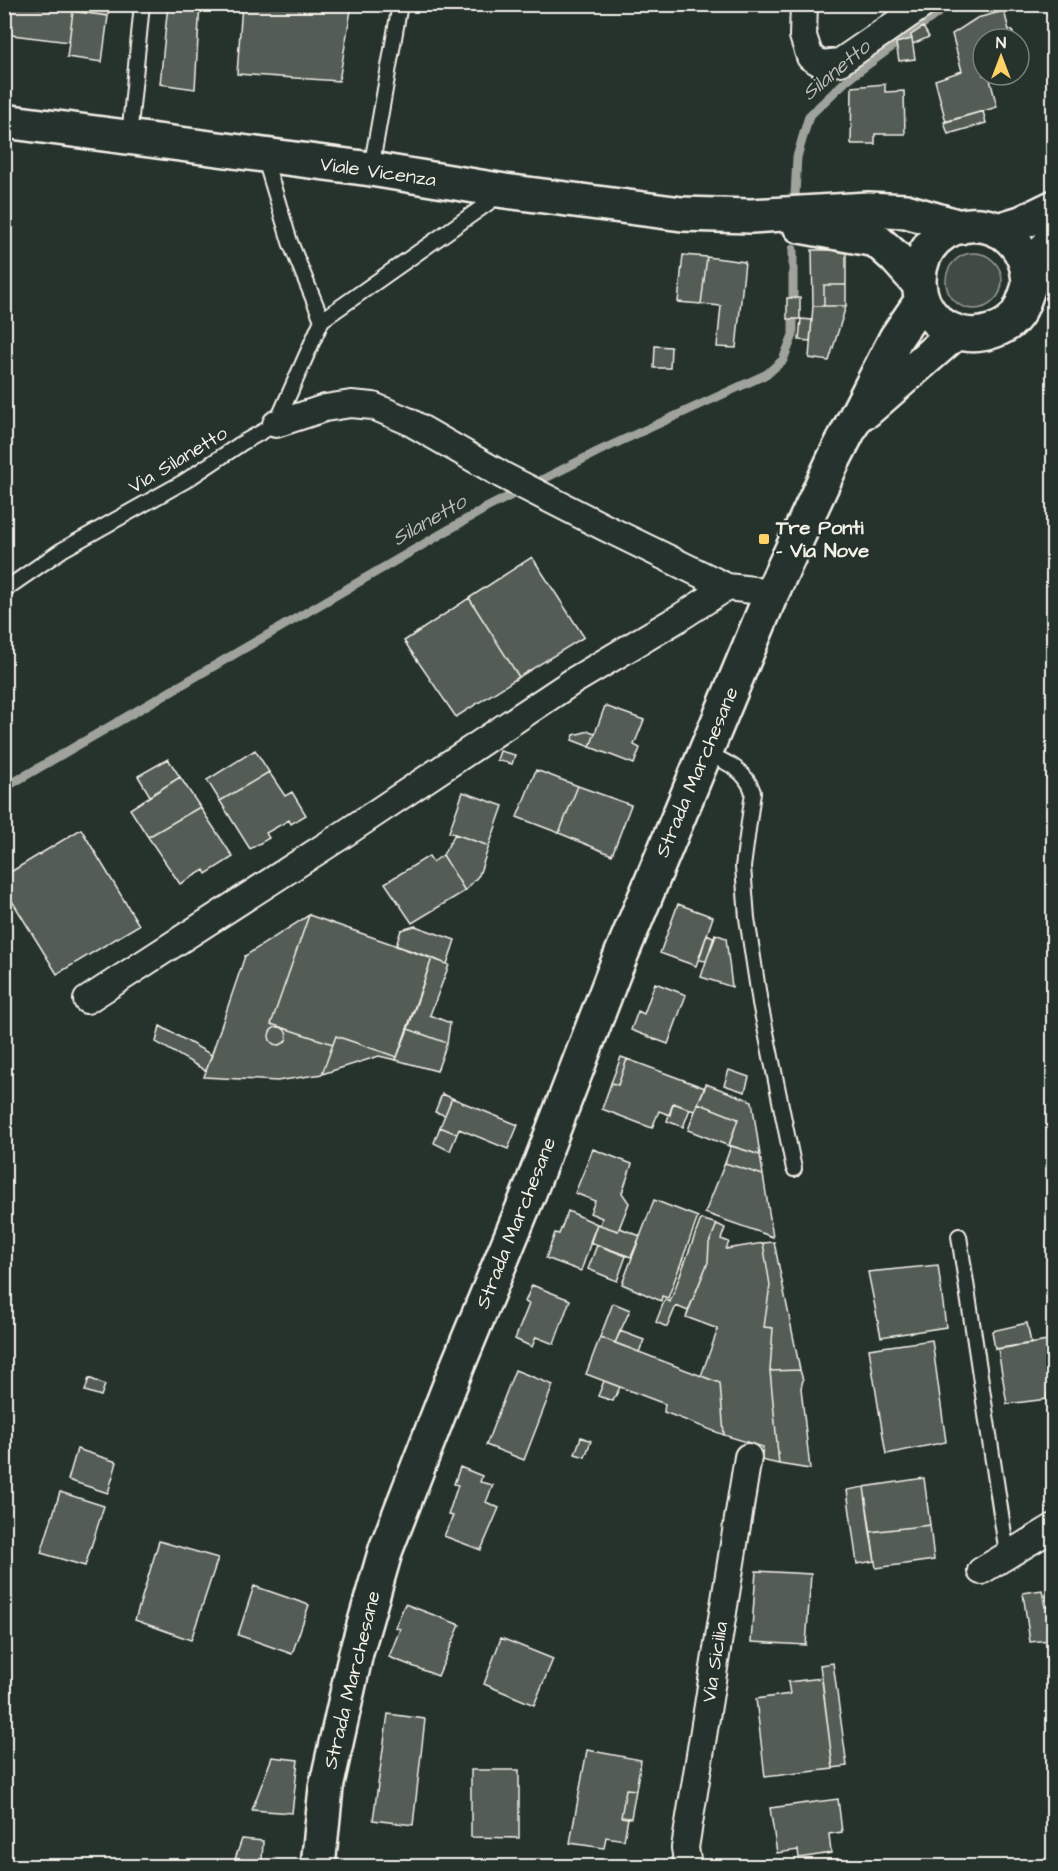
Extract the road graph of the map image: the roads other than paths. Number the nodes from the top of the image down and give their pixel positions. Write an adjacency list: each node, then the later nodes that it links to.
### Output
1 (142, 4): 6 (lane)
2 (400, 4): 8 (lane)
3 (804, 4): 4 (street)
4 (924, 4)
5 (4, 121): 6 (main road, Viale Vicenza)
6 (129, 138): 7 (main road, Viale Vicenza)
7 (264, 156): 8 (main road, Viale Vicenza); 17 (lane)
8 (371, 170): 9 (main road, Viale Vicenza)
9 (505, 191): 11 (main road, Viale Vicenza); 17 (lane)
10 (1053, 207): 13 (main road, Viale Vicenza)
11 (751, 216): 12 (main road, Viale Vicenza); 16 (main road, Viale Vicenza)
12 (960, 226): 13 (main road, Viale Vicenza); 16 (main road)
13 (998, 230): 15 (main road)
14 (1053, 238): 15 (main road)
15 (1029, 284): 18 (main road)
16 (921, 292): 18 (main road, Viale Vicenza); 19 (main road, Strada Marchesane)
17 (322, 320): 20 (lane)
18 (956, 332): 19 (main road, Strada Marchesane)
19 (855, 419): 23 (main road, Strada Marchesane)
20 (276, 424): 21 (street); 22 (lane, Via Silanetto)
21 (727, 586): 23 (street); 25 (street)
22 (4, 590)
23 (770, 597): 24 (main road, Strada Marchesane)
24 (706, 753): 26 (lane); 32 (main road, Strada Marchesane)
25 (87, 1000)
26 (794, 1169)
27 (959, 1236): 30 (lane)
28 (748, 1457): 33 (street, Via Sicilia)
29 (1053, 1527): 30 (street)
30 (1007, 1554): 31 (street)
31 (981, 1571)
32 (318, 1866)
33 (688, 1866)

